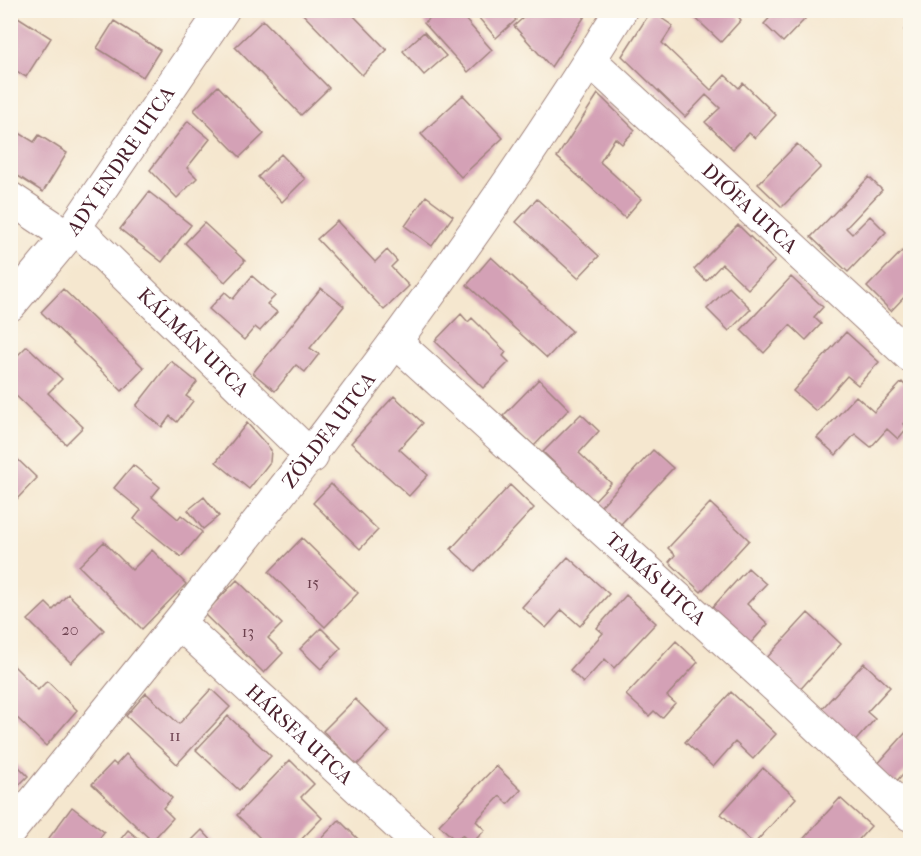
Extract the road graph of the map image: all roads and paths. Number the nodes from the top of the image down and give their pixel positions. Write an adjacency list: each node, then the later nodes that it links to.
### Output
1 (223, 10): 5 (street, ADY ENDRE UTCA)
2 (621, 10): 3 (street, ZÖLDFA UTCA)
3 (590, 60): 7 (street, ZÖLDFA UTCA); 8 (street, DIÓFA UTCA)
4 (10, 198): 5 (street, KÁLMÁN UTCA)
5 (71, 231): 6 (street, ADY ENDRE UTCA); 9 (street, KÁLMÁN UTCA)
6 (10, 305)
7 (397, 343): 9 (street, ZÖLDFA UTCA); 11 (street, TAMÁS UTCA)
8 (910, 356)
9 (312, 456): 10 (street, ZÖLDFA UTCA)
10 (179, 623): 12 (street, ZÖLDFA UTCA); 13 (street, HÁRSFA UTCA)
11 (910, 815)
12 (10, 831)
13 (421, 846)

